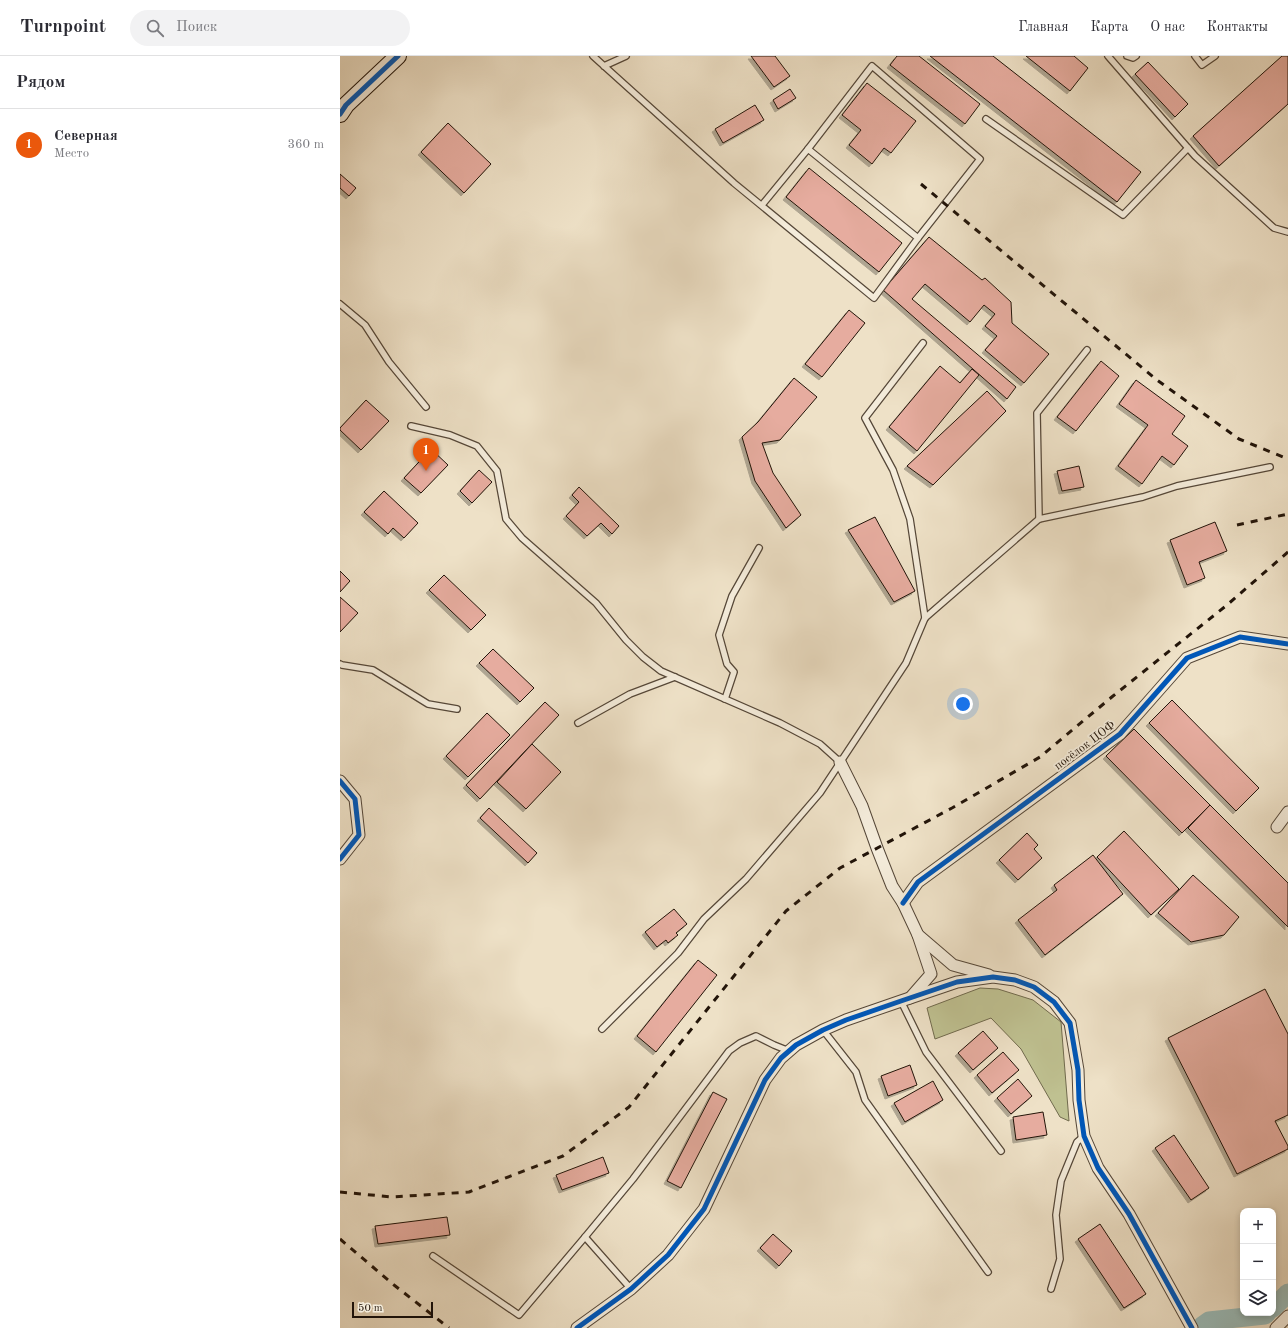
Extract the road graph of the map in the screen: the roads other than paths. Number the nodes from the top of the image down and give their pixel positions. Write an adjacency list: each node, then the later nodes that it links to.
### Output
1 (398, 56): 10 (street)
2 (593, 56): 9 (lane)
3 (626, 56): 9 (lane)
4 (1108, 56): 12 (lane)
5 (1127, 56): 6 (lane)
6 (1136, 56)
7 (1195, 56): 8 (lane)
8 (1215, 56)
9 (604, 66): 14 (lane)
10 (340, 114)
11 (986, 119): 12 (lane)
12 (1188, 148): 15 (lane)
13 (808, 149): 14 (lane); 16 (lane); 16 (lane)
14 (762, 205): 16 (lane)
15 (1288, 232)
16 (918, 238)
17 (340, 304): 20 (lane)
18 (923, 343): 25 (lane)
19 (1087, 350): 23 (lane)
20 (426, 407)
21 (412, 426): 28 (lane)
22 (1270, 466): 23 (lane)
23 (1039, 519): 25 (lane)
24 (759, 548): 29 (lane)
25 (925, 618): 32 (lane)
26 (1288, 644): 37 (street, посёлок ЦОФ)
27 (340, 664): 30 (lane)
28 (675, 677): 29 (lane); 31 (lane)
29 (726, 699): 32 (lane)
30 (457, 709)
31 (578, 724)
32 (840, 762): 37 (street); 41 (lane)
33 (340, 780): 36 (street)
34 (1288, 812): 35 (street)
35 (1277, 827)
36 (340, 859)
37 (903, 903): 38 (street)
38 (918, 935): 39 (street); 40 (street)
39 (993, 977): 40 (street); 44 (street)
40 (905, 1000): 42 (street); 45 (lane)
41 (602, 1029)
42 (823, 1030): 43 (street); 48 (lane)
43 (789, 1051): 46 (lane); 49 (street)
44 (1084, 1136): 50 (lane); 53 (street)
45 (1002, 1151)
46 (585, 1237): 47 (lane); 49 (lane)
47 (433, 1256)
48 (988, 1272)
49 (631, 1289): 52 (street)
50 (1052, 1289)
51 (1288, 1316): 54 (street)
52 (577, 1328)
53 (1192, 1328)
54 (1276, 1328)

